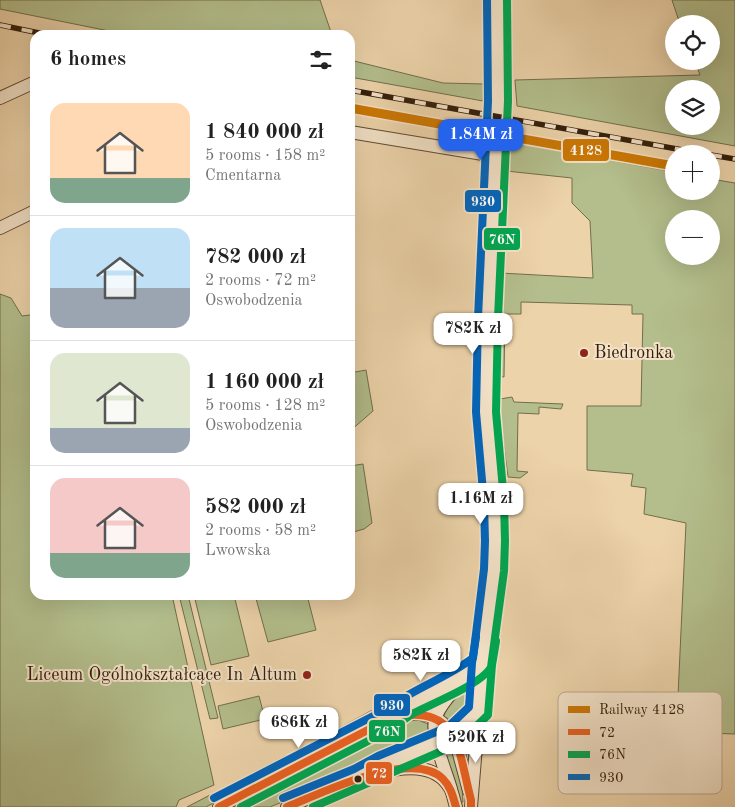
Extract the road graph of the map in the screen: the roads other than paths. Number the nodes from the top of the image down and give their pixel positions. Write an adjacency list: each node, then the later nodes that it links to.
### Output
1 (497, 0): 5 (street)
2 (30, 84): 3 (street)
3 (0, 98)
4 (355, 133): 5 (street)
5 (495, 156): 8 (street)
6 (30, 213): 7 (street)
7 (0, 228)
8 (482, 664): 9 (street); 10 (street)
9 (467, 675): 11 (street); 12 (street)
10 (479, 712): 13 (street); 17 (street)
11 (392, 716): 12 (street); 18 (street)
12 (435, 717): 13 (street); 14 (street)
13 (454, 735): 14 (street); 17 (street)
14 (437, 743): 15 (street); 16 (street)
15 (358, 778): 16 (street); 19 (street)
16 (450, 789): 20 (street)
17 (471, 803)
18 (219, 807)
19 (287, 807)
20 (456, 807)

